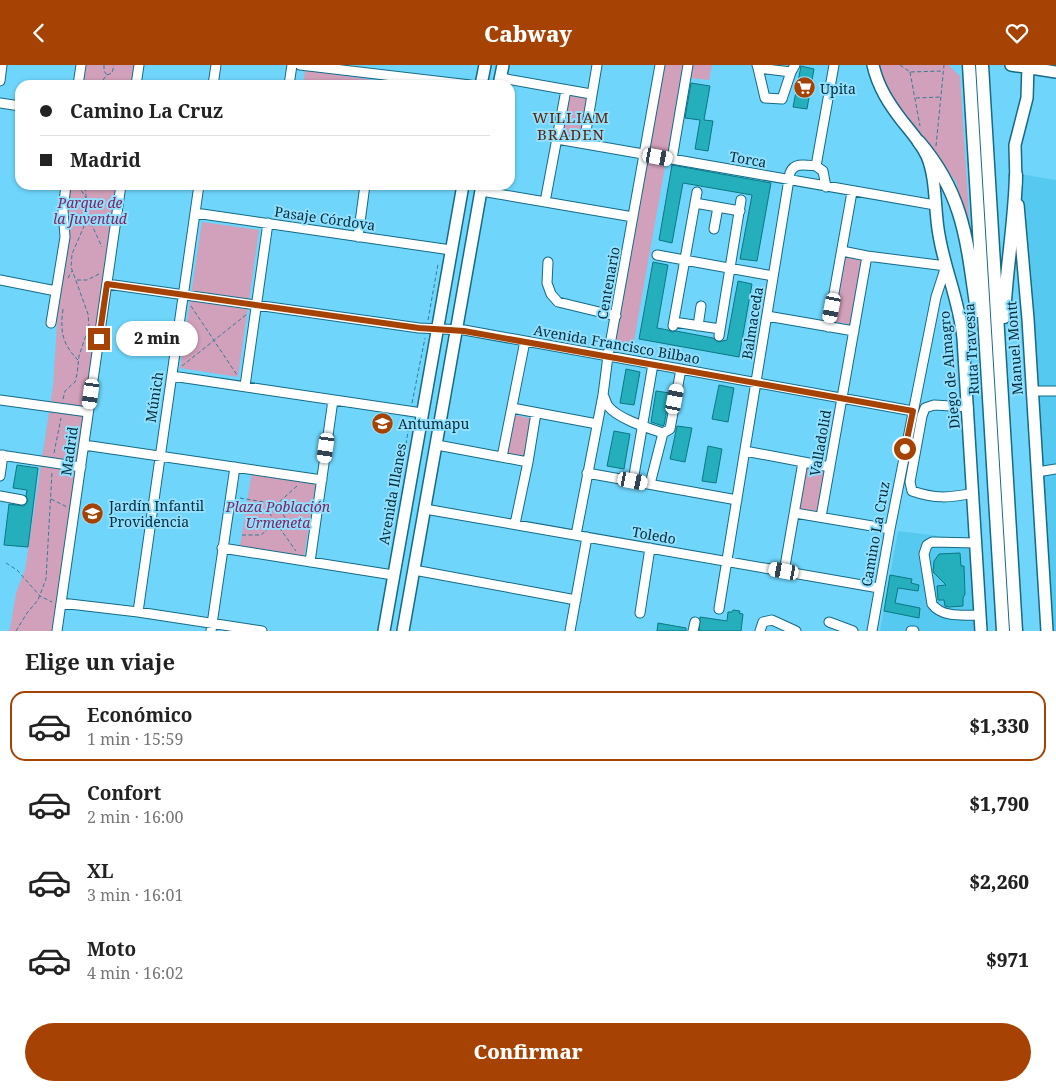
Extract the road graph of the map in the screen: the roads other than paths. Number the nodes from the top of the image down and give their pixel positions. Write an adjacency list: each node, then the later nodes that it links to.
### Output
1 (2, 65): 30 (street)
2 (81, 65): 22 (street)
3 (139, 65): 23 (street)
4 (216, 65): 24 (street)
5 (292, 65): 25 (street)
6 (300, 65): 21 (street)
7 (485, 65): 28 (main road)
8 (503, 65): 29 (main road)
9 (596, 65): 33 (street)
10 (660, 65): 39 (street, Centenario)
11 (688, 65): 40 (street)
12 (834, 65): 41 (street)
13 (873, 65): 37 (main road, Diego de Almagro)
14 (969, 65): 93 (highway, Ruta Travesía)
15 (982, 65): 95 (highway, Ruta Travesía)
16 (1011, 65): 18 (main road)
17 (757, 66): 19 (street); 19 (street)
18 (1028, 66): 20 (main road); 42 (main road, Manuel Montt)
19 (793, 69)
20 (1056, 72)
21 (380, 75): 26 (street); 27 (street)
22 (79, 80)
23 (137, 80)
24 (214, 80)
25 (290, 80)
26 (380, 80)
27 (425, 80)
28 (483, 80)
29 (500, 80)
30 (0, 81)
31 (515, 83): 32 (street)
32 (566, 89): 33 (street); 36 (street)
33 (591, 95): 38 (street)
34 (0, 103): 35 (street)
35 (15, 104)
36 (556, 139): 38 (street, Torca); 55 (street)
37 (919, 142): 57 (main road, Diego de Almagro); 93 (highway)
38 (584, 143): 39 (street, Torca)
39 (644, 154): 40 (street, Torca); 61 (street, Centenario)
40 (672, 159): 43 (street, Torca)
41 (816, 166): 43 (street); 44 (street)
42 (1016, 175): 95 (highway); 97 (main road, Manuel Montt)
43 (789, 180): 44 (street, Torca); 73 (street, Balmaceda)
44 (826, 187): 53 (street, Torca)
45 (65, 190): 76 (street)
46 (120, 190): 75 (street, Madrid)
47 (198, 190): 60 (street, Múnich)
48 (364, 190): 64 (street)
49 (462, 190): 65 (main road, Avenida Illanes)
50 (481, 190): 86 (main road)
51 (490, 190): 55 (street)
52 (697, 192): 56 (street)
53 (852, 192): 57 (street, Torca); 66 (street)
54 (741, 201): 59 (street)
55 (545, 202): 61 (street)
56 (695, 203): 58 (street); 69 (street)
57 (935, 205): 71 (main road, Diego de Almagro)
58 (718, 207): 59 (street); 63 (street)
59 (740, 211): 72 (street)
60 (195, 213): 62 (street, Pasaje Córdova); 77 (street, Múnich)
61 (633, 217): 80 (street, Centenario)
62 (268, 223): 64 (street, Pasaje Córdova); 78 (street)
63 (714, 229)
64 (358, 237): 65 (street, Pasaje Córdova)
65 (450, 250): 85 (main road, Avenida Illanes)
66 (842, 251): 68 (street); 84 (street)
67 (657, 255): 69 (street)
68 (868, 256): 71 (street); 87 (street, Valladolid)
69 (686, 260): 72 (street); 83 (street)
70 (548, 262): 80 (street)
71 (946, 266): 103 (main road, Diego de Almagro); 105 (street, Camino La Cruz)
72 (731, 268): 73 (street); 83 (street)
73 (773, 275): 81 (street, Balmaceda)
74 (0, 280): 76 (street)
75 (107, 284): 77 (street, Avenida Francisco Bilbao); 106 (street, Madrid)
76 (56, 291): 82 (street)
77 (183, 295): 78 (street, Avenida Francisco Bilbao); 92 (street, Múnich)
78 (257, 305): 85 (street, Avenida Francisco Bilbao); 96 (street)
79 (701, 306): 83 (street)
80 (616, 316): 89 (street, Centenario)
81 (767, 316): 84 (street); 94 (street, Balmaceda)
82 (51, 323)
83 (698, 326)
84 (828, 327): 87 (street)
85 (437, 330): 86 (street, Avenida Francisco Bilbao); 107 (main road, Avenida Illanes)
86 (456, 330): 88 (street, Avenida Francisco Bilbao); 113 (main road)
87 (854, 331): 100 (street, Valladolid)
88 (525, 341): 89 (street, Avenida Francisco Bilbao); 104 (street)
89 (608, 356): 90 (street, Avenida Francisco Bilbao); 99 (street, Centenario)
90 (653, 364): 91 (street, Avenida Francisco Bilbao); 110 (street)
91 (681, 369): 94 (street, Avenida Francisco Bilbao); 111 (street)
92 (172, 376): 96 (street); 116 (street, Múnich)
93 (988, 376): 170 (highway, Ruta Travesía)
94 (756, 383): 100 (street, Avenida Francisco Bilbao); 114 (street, Balmaceda)
95 (1001, 384): 171 (highway, Ruta Travesía)
96 (245, 386): 102 (street)
97 (1032, 391): 98 (street); 124 (main road, Manuel Montt)
98 (1056, 391)
99 (603, 395): 109 (street, Centenario); 110 (street)
100 (842, 398): 105 (street, Avenida Francisco Bilbao); 122 (street, Valladolid)
101 (0, 400): 106 (street)
102 (333, 400): 107 (street); 127 (street)
103 (968, 407): 131 (street); 132 (main road, Diego de Almagro)
104 (512, 408): 108 (street); 117 (street)
105 (913, 411): 130 (street, Camino La Cruz)
106 (88, 412): 112 (street, Madrid)
107 (422, 413): 150 (main road, Avenida Illanes)
108 (536, 413): 109 (street); 118 (street)
109 (597, 424): 125 (street, Centenario)
110 (641, 426): 111 (street); 128 (street)
111 (663, 433): 129 (street)
112 (84, 445): 116 (street); 120 (street, Madrid)
113 (437, 445): 117 (street); 136 (main road)
114 (745, 451): 119 (street); 135 (street, Balmaceda)
115 (1, 455): 120 (street); 126 (street)
116 (159, 456): 121 (street); 155 (street, Múnich)
117 (502, 457): 118 (street)
118 (528, 462): 139 (street)
119 (803, 462): 122 (street); 137 (street, Valladolid)
120 (80, 467): 153 (street, Madrid)
121 (235, 467): 127 (street); 144 (street)
122 (830, 467): 138 (street, Valladolid)
123 (1056, 469): 124 (street)
124 (1037, 472): 172 (main road, Manuel Montt)
125 (587, 473): 128 (street); 141 (street, Centenario)
126 (0, 476)
127 (322, 480): 147 (street)
128 (633, 481): 129 (street)
129 (650, 484): 135 (street)
130 (898, 489): 131 (street); 140 (street, Camino La Cruz)
131 (912, 491): 132 (street)
132 (973, 493): 143 (main road, Diego de Almagro)
133 (0, 496): 134 (street)
134 (22, 500)
135 (737, 500): 146 (street, Balmaceda)
136 (425, 509): 139 (street, Toledo); 148 (main road)
137 (795, 513): 138 (street); 149 (street, Valladolid)
138 (821, 517): 140 (street)
139 (515, 524): 141 (street, Toledo)
140 (890, 529): 151 (street, Camino La Cruz)
141 (576, 535): 142 (street, Toledo)
142 (587, 537): 145 (street, Toledo); 152 (street)
143 (976, 543): 157 (main road, Diego de Almagro); 157 (street)
144 (222, 548): 147 (street); 159 (street)
145 (650, 548): 146 (street, Toledo); 156 (street)
146 (726, 561): 149 (street, Toledo); 154 (street, Balmaceda)
147 (310, 562): 150 (street)
148 (414, 570): 152 (street); 163 (main road)
149 (784, 571): 151 (street, Toledo)
150 (393, 575): 162 (main road, Avenida Illanes)
151 (879, 588): 168 (street, Camino La Cruz)
152 (576, 600): 164 (street)
153 (61, 603): 155 (street); 160 (street, Madrid)
154 (719, 609)
155 (138, 612): 159 (street)
156 (640, 613)
157 (980, 615): 169 (main road, Diego de Almagro)
158 (829, 622): 167 (street)
159 (211, 627): 161 (street)
160 (57, 631)
161 (262, 631)
162 (384, 631)
163 (404, 631)
164 (570, 631)
165 (760, 631): 166 (street)
166 (796, 631)
167 (853, 631)
168 (872, 631)
169 (981, 631)
170 (1003, 631)
171 (1016, 631)
172 (1047, 631)

